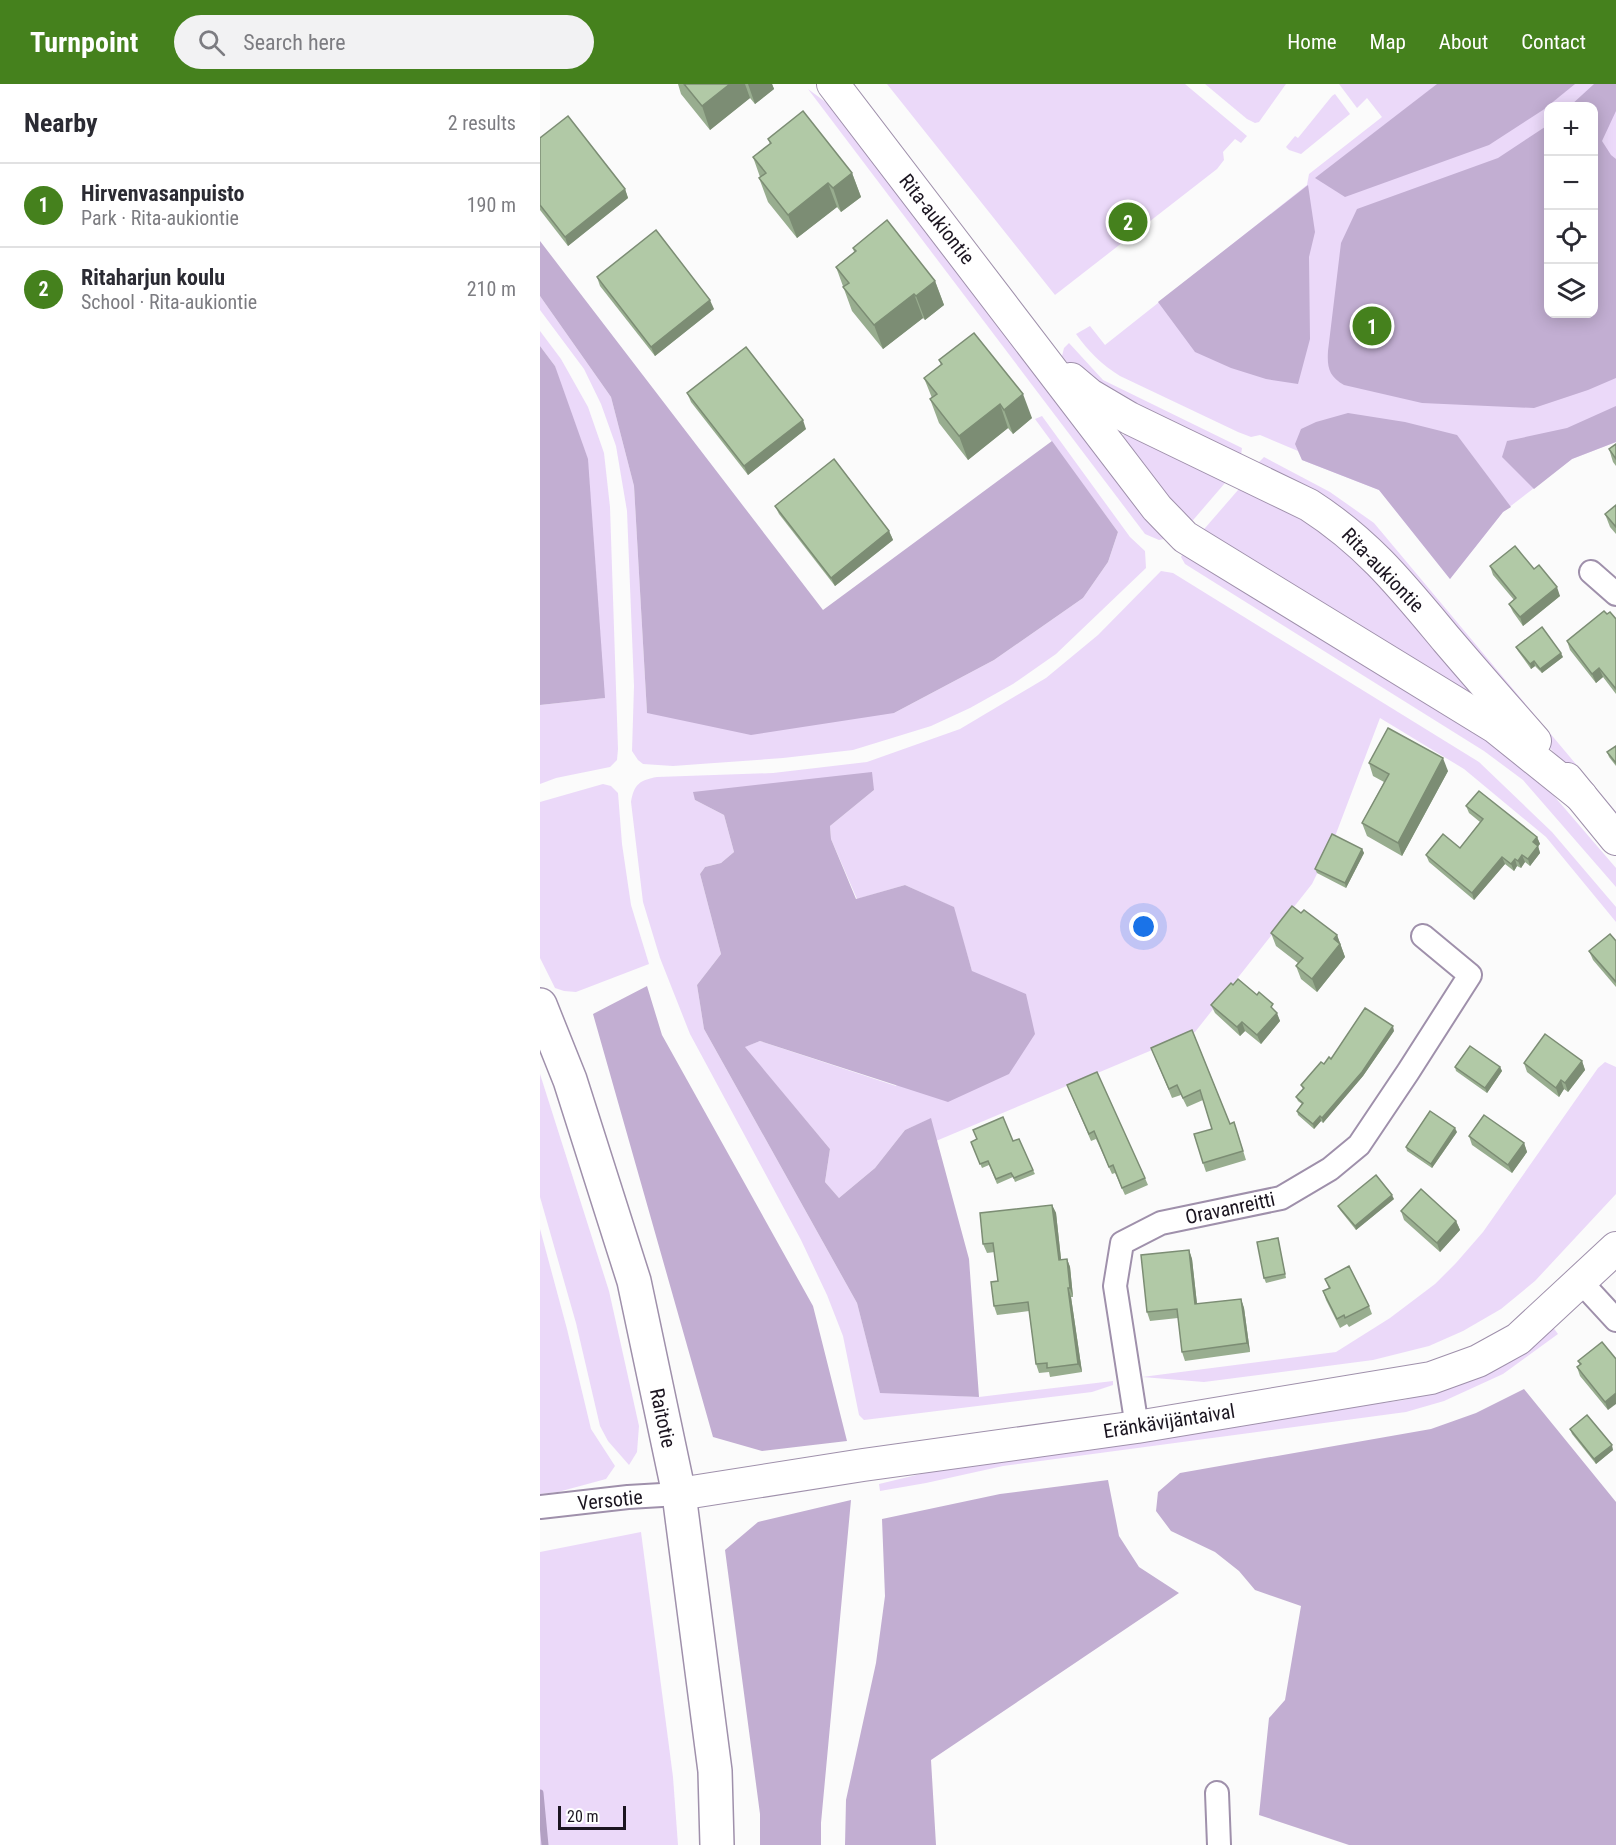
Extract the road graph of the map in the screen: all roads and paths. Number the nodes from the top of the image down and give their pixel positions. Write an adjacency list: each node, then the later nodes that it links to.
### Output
1 (833, 84): 2 (street, Rita-aukiontie)
2 (1041, 354): 5 (street, Rita-aukiontie); 5 (street, Rita-aukiontie)
3 (1591, 572): 4 (street)
4 (1616, 594)
5 (1581, 796): 6 (street, Rita-aukiontie)
6 (1616, 839)
7 (1423, 936): 12 (street, Oravanreitti)
8 (540, 1005): 13 (main road, Raitotie)
9 (1616, 1248): 10 (street, Eränkävijäntaival)
10 (1581, 1282): 11 (street); 12 (street, Eränkävijäntaival)
11 (1616, 1320)
12 (1137, 1427): 13 (street, Eränkävijäntaival)
13 (679, 1494): 14 (street, Versotie); 16 (main road, Raitotie)
14 (540, 1508)
15 (1217, 1793): 17 (street)
16 (717, 1845)
17 (1219, 1845)

